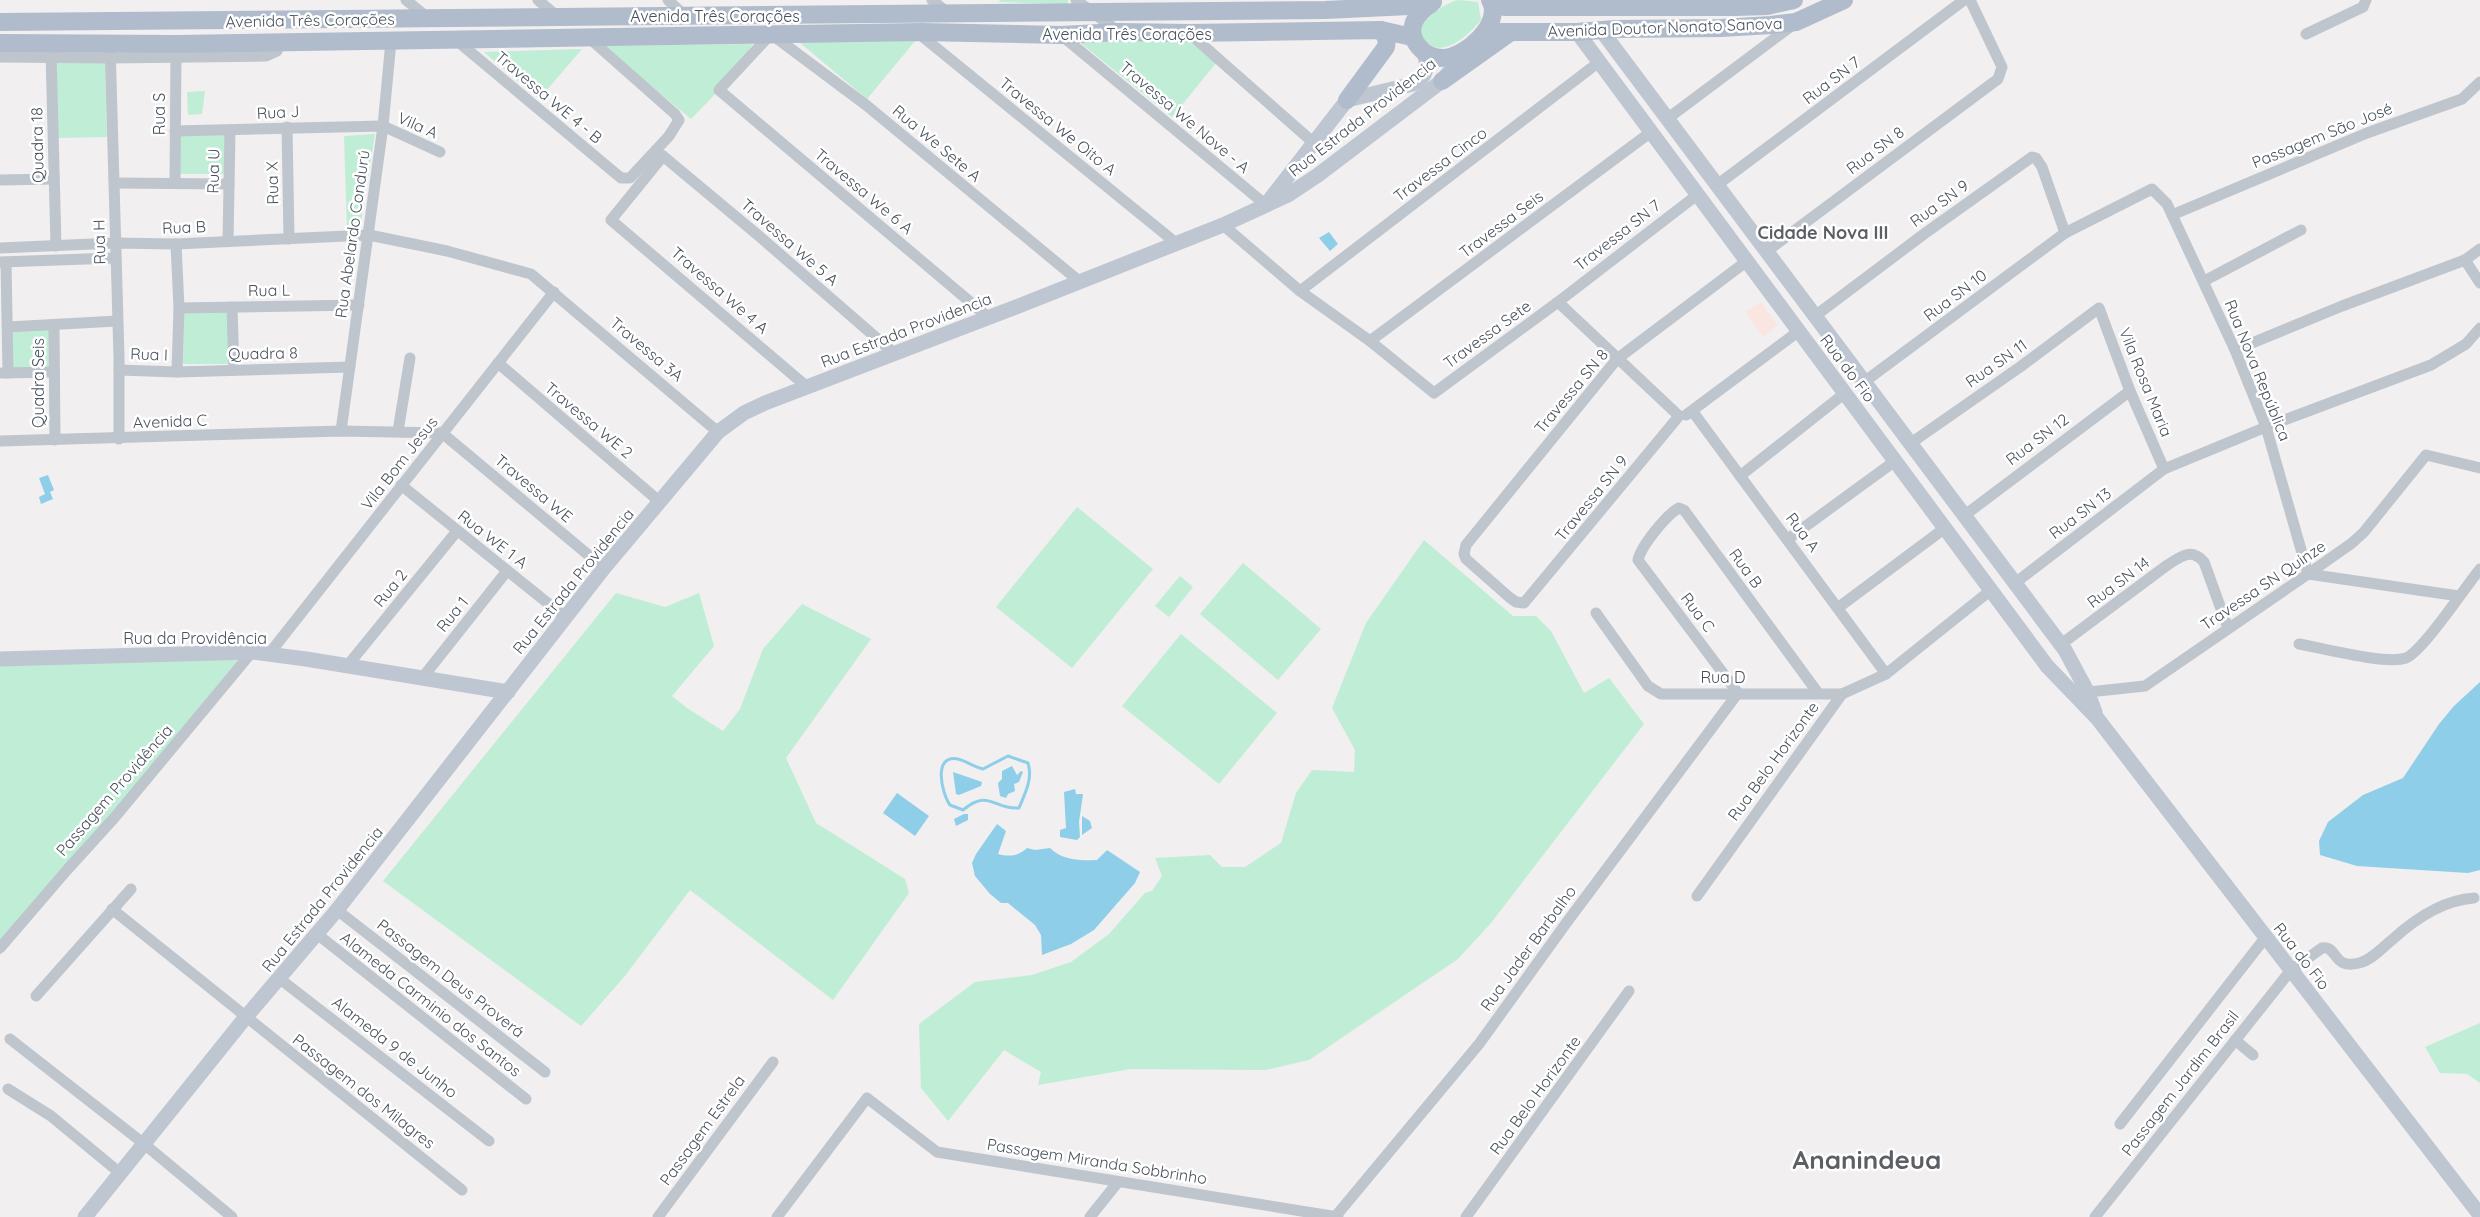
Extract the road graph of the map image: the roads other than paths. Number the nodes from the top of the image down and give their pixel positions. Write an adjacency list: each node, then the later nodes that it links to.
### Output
1 (406, 0): 23 (street)
2 (538, 0): 22 (street)
3 (668, 0): 20 (street)
4 (932, 0): 19 (street)
5 (1076, 0): 18 (street)
6 (1794, 0): 14 (main road)
7 (1844, 0): 26 (main road, Avenida Doutor Nonato Sanova)
8 (1964, 0): 67 (street, Rua SN 7)
9 (1970, 0): 84 (street, Rua SN 8)
10 (2366, 0): 36 (street)
11 (1433, 2): 13 (main road, Avenida Três Corações); 44 (main road)
12 (1491, 2): 17 (main road); 40 (main road)
13 (1365, 4): 15 (main road, Avenida Três Corações)
14 (1731, 4): 16 (main road)
15 (1215, 5): 18 (main road, Avenida Três Corações)
16 (1613, 7): 17 (main road); 27 (main road)
17 (1557, 8): 29 (main road)
18 (1091, 10): 19 (main road, Avenida Três Corações); 31 (street)
19 (948, 13): 21 (main road, Avenida Três Corações)
20 (684, 15): 21 (main road, Avenida Três Corações); 22 (main road, Avenida Três Corações)
21 (779, 15): 34 (main road)
22 (558, 17): 23 (main road, Avenida Três Corações)
23 (429, 19): 24 (main road, Avenida Três Corações)
24 (280, 21): 25 (main road, Avenida Três Corações); 42 (main road)
25 (0, 22)
26 (1796, 22): 27 (main road, Avenida Doutor Nonato Sanova); 53 (street)
27 (1608, 29): 33 (main road, Avenida Doutor Nonato Sanova); 53 (street, Rua do Fio)
28 (1381, 30): 35 (main road, Avenida Três Corações); 44 (main road, Avenida Três Corações); 52 (main road)
29 (1554, 31): 32 (main road, Avenida Doutor Nonato Sanova); 33 (main road, Avenida Doutor Nonato Sanova)
30 (922, 32): 34 (main road, Avenida Três Corações); 37 (main road, Avenida Três Corações); 79 (street, Travessa We Oito A)
31 (1119, 32): 35 (main road, Avenida Três Corações); 37 (main road, Avenida Três Corações)
32 (1511, 32): 40 (main road, Avenida Doutor Nonato Sanova); 50 (main road)
33 (1577, 32): 49 (street, Rua do Fio)
34 (771, 34): 38 (main road, Avenida Três Corações); 90 (street, Rua We Sete A); 100 (street, Travessa We 6 A)
35 (1189, 34): 59 (street)
36 (2306, 34)
37 (1061, 35): 70 (street, Travessa We Nove - A)
38 (589, 38): 39 (main road, Avenida Três Corações); 61 (street)
39 (456, 40): 41 (main road, Avenida Três Corações); 61 (street, Travessa WE 4 - B)
40 (1476, 40): 44 (main road, Avenida Doutor Nonato Sanova); 50 (street, Rua Estrada Providencia)
41 (391, 42): 42 (main road, Avenida Três Corações); 54 (street, Rua Abelardo Condurú)
42 (280, 43): 47 (main road, Avenida Três Corações)
43 (0, 44): 45 (main road, Avenida Três Corações)
44 (1418, 44): 52 (street, Rua Estrada Providencia)
45 (51, 51): 46 (main road, Avenida Três Corações); 48 (street); 62 (street, Quadra 18)
46 (110, 51): 47 (main road, Avenida Três Corações); 64 (street, Rua H)
47 (176, 51): 56 (street, Rua S)
48 (0, 56)
49 (1599, 62): 58 (street, Rua do Fio); 92 (street, Travessa Cinco)
50 (1442, 81): 70 (street, Rua Estrada Providencia)
51 (2480, 82): 71 (street, Passagem São José)
52 (1348, 100): 59 (street, Rua Estrada Providencia)
53 (1667, 118): 67 (street, Rua do Fio)
54 (383, 126): 55 (street, Rua J); 60 (street, Vila A); 75 (street, Rua Abelardo Condurú)
55 (287, 127): 57 (street, Rua J); 76 (street, Rua X)
56 (175, 131): 57 (street, Rua J); 65 (street, Rua S)
57 (230, 131): 66 (street, Rua U)
58 (1651, 132): 69 (street, Rua do Fio); 106 (street, Travessa Seis)
59 (1315, 144): 70 (street, Rua Estrada Providencia)
60 (440, 152)
61 (657, 156): 109 (street, Travessa We 5 A); 123 (street, Travessa We 4 A)
62 (54, 179): 63 (street); 81 (street, Quadra 18)
63 (0, 180)
64 (115, 183): 65 (street); 78 (street, Rua H)
65 (175, 183): 66 (street)
66 (229, 184): 77 (street, Rua U)
67 (1717, 186): 84 (street, Rua do Fio)
68 (2152, 188): 71 (street, Rua Nova República); 74 (street, Rua SN 10)
69 (1697, 194): 87 (street, Rua do Fio); 94 (street, Travessa SN 7)
70 (1266, 205): 72 (street, Rua Estrada Providencia)
71 (2172, 215): 89 (street, Rua Nova República)
72 (1223, 225): 79 (street, Rua Estrada Providencia); 92 (street)
73 (2301, 230): 89 (street)
74 (2064, 233): 99 (street, Rua SN 9); 122 (street, Rua SN 10)
75 (368, 235): 76 (street, Rua B); 93 (street, Travessa 3A); 95 (street, Rua Abelardo Condurú)
76 (289, 239): 77 (street, Rua B)
77 (228, 241): 80 (street, Rua B)
78 (115, 243): 80 (street, Rua B); 81 (street, Rua B); 85 (street, Rua H)
79 (1176, 243): 90 (street, Rua Estrada Providencia)
80 (176, 244): 97 (street)
81 (56, 246): 82 (street, Rua B)
82 (0, 248)
83 (2480, 249): 86 (street)
84 (1767, 251): 99 (street, Rua do Fio)
85 (115, 258): 88 (street); 101 (street, Rua H)
86 (2465, 260): 91 (street); 108 (street)
87 (1747, 261): 105 (street, Rua do Fio); 112 (street, Travessa SN 8)
88 (3, 262): 103 (street)
89 (2204, 280): 108 (street, Rua Nova República)
90 (1079, 281): 100 (street, Rua Estrada Providencia)
91 (2480, 283)
92 (1300, 291): 106 (street)
93 (554, 292): 114 (street, Vila Bom Jesus); 131 (street, Travessa 3A)
94 (1558, 302): 106 (street, Travessa Sete); 112 (street)
95 (359, 305): 96 (street, Rua L); 115 (street, Rua Abelardo Condurú)
96 (232, 307): 97 (street, Rua L); 117 (street)
97 (179, 308): 119 (street)
98 (2099, 308): 124 (street, Vila Rosa Maria); 136 (street, Rua SN 11)
99 (1815, 316): 107 (street, Rua do Fio)
100 (988, 317): 109 (street, Rua Estrada Providencia)
101 (117, 321): 102 (street); 116 (street, Rua H)
102 (54, 325): 103 (street); 118 (street, Quadra Seis)
103 (8, 327): 120 (street)
104 (2480, 328): 128 (street, Rua SN 13)
105 (1799, 331): 110 (street, Rua do Fio); 126 (street)
106 (1370, 341)
107 (1835, 342): 110 (street); 113 (street, Rua do Fio)
108 (2235, 350): 128 (street, Rua Nova República)
109 (895, 354): 123 (street, Rua Estrada Providencia)
110 (1816, 355): 121 (street, Rua do Fio)
111 (410, 358): 129 (street)
112 (1617, 359): 127 (street); 155 (street, Travessa SN 8)
113 (1850, 362): 121 (street); 122 (street, Rua do Fio)
114 (498, 363): 132 (street, Vila Bom Jesus); 142 (street, Travessa WE 2)
115 (350, 367): 117 (street, Quadra 8); 130 (street, Rua Abelardo Condurú)
116 (119, 370): 119 (street, Rua I); 133 (street, Rua H)
117 (234, 370): 119 (street, Quadra 8)
118 (54, 372): 120 (street); 134 (street, Quadra Seis)
119 (177, 372)
120 (4, 373)
121 (1831, 374): 125 (street, Rua do Fio)
122 (1864, 382): 136 (street, Rua do Fio)
123 (806, 386): 131 (street, Rua Estrada Providencia)
124 (2130, 391): 139 (street, Vila Rosa Maria); 143 (street, Rua SN 12)
125 (1845, 393): 137 (street, Rua do Fio); 140 (street)
126 (1693, 412): 127 (street); 140 (street, Rua A)
127 (1679, 416): 155 (street, Travessa SN 9)
128 (2266, 426): 139 (street, Rua SN 13); 151 (street, Rua Nova República)
129 (398, 430): 130 (street, Avenida C); 132 (street, Avenida C)
130 (341, 431): 133 (street, Avenida C)
131 (718, 432): 142 (street, Rua Estrada Providencia)
132 (442, 433): 141 (street, Vila Bom Jesus); 148 (street, Travessa WE)
133 (119, 439): 134 (street, Avenida C)
134 (55, 440): 135 (street, Avenida C)
135 (0, 441)
136 (1911, 443): 143 (street, Rua do Fio)
137 (1895, 461): 144 (street, Rua do Fio); 146 (street)
138 (2480, 468): 151 (street, Travessa SN Quinze)
139 (2164, 469): 152 (street, Rua SN 13)
140 (1740, 476): 146 (street, Rua A)
141 (401, 485): 145 (street, Rua WE 1 A); 163 (street, Vila Bom Jesus)
142 (660, 502): 148 (street, Rua Estrada Providencia)
143 (1965, 515): 152 (street, Rua do Fio)
144 (1945, 528): 153 (street, Rua do Fio); 156 (street)
145 (457, 531): 150 (street, Rua WE 1 A); 165 (street, Rua 2)
146 (1788, 539): 156 (street, Rua A)
147 (1642, 549): 170 (street, Rua C); 171 (street, Rua B)
148 (604, 568): 158 (street, Rua Estrada Providencia)
149 (2480, 569): 154 (street)
150 (507, 571): 158 (street, Rua WE 1 A); 167 (street, Rua 1)
151 (2308, 574): 154 (street); 159 (street, Travessa SN Quinze)
152 (2015, 583): 161 (street, Rua do Fio)
153 (1991, 590): 166 (street); 169 (street, Rua do Fio)
154 (2459, 596): 160 (street)
155 (1528, 600)
156 (1839, 607): 166 (street, Rua A)
157 (1596, 613): 170 (street, Rua D)
158 (565, 617): 168 (street, Rua Estrada Providencia)
159 (2228, 628): 161 (street, Rua SN 14); 169 (street, Travessa SN Quinze)
160 (2299, 644)
161 (2060, 645): 169 (street, Rua do Fio)
162 (252, 652): 163 (street, Rua da Providência); 164 (street, Rua da Providência); 180 (street, Passagem Providência)
163 (269, 654): 165 (street, Rua da Providência)
164 (0, 659)
165 (348, 665): 167 (street, Rua da Providência)
166 (1886, 674): 172 (street, Rua D)
167 (423, 677): 168 (street, Rua da Providência)
168 (508, 692): 177 (street, Rua Estrada Providencia)
169 (2080, 692): 179 (street, Rua do Fio)
170 (1738, 693): 171 (street, Rua D); 205 (street, Rua Jader Barbalho)
171 (1818, 693): 172 (street, Rua D)
172 (1842, 694): 174 (street, Rua Belo Horizonte)
173 (131, 889): 176 (street)
174 (1697, 896)
175 (2474, 898): 181 (street, Passagem Jardim Brasil)
176 (112, 909): 184 (street); 185 (street, Passagem dos Milagres)
177 (337, 910): 178 (street, Rua Estrada Providencia); 190 (street, Passagem Deus Proverá)
178 (317, 934): 182 (street, Rua Estrada Providencia); 192 (street, Alameda Carminio dos Santos)
179 (2265, 938): 181 (street, Rua do Fio); 193 (street)
180 (0, 948)
181 (2291, 970): 187 (street, Passagem Jardim Brasil); 199 (street, Rua do Fio)
182 (280, 979): 185 (street, Rua Estrada Providencia); 194 (street, Alameda 9 de Junho)
183 (1629, 991): 206 (street, Rua Belo Horizonte)
184 (36, 996)
185 (245, 1018): 195 (street, Rua Estrada Providencia); 198 (street, Passagem dos Milagres)
186 (10, 1039): 195 (street)
187 (2235, 1040): 188 (street); 207 (street, Passagem Jardim Brasil)
188 (2253, 1055)
189 (772, 1062): 202 (street, Passagem Estrela)
190 (545, 1072)
191 (8, 1089): 196 (street)
192 (526, 1099)
193 (2120, 1124)
194 (489, 1141)
195 (143, 1143): 196 (street, Rua Estrada Providencia); 201 (street)
196 (120, 1173): 200 (street, Rua Estrada Providencia)
197 (1118, 1182): 203 (street, Passagem Miranda Sobbrinho); 204 (street); 205 (street, Passagem Miranda Sobbrinho)
198 (462, 1190)
199 (2480, 1215)
200 (85, 1217)
201 (232, 1217)
202 (658, 1217)
203 (777, 1217)
204 (1090, 1217)
205 (1336, 1217)
206 (1466, 1217)
207 (2095, 1217)

